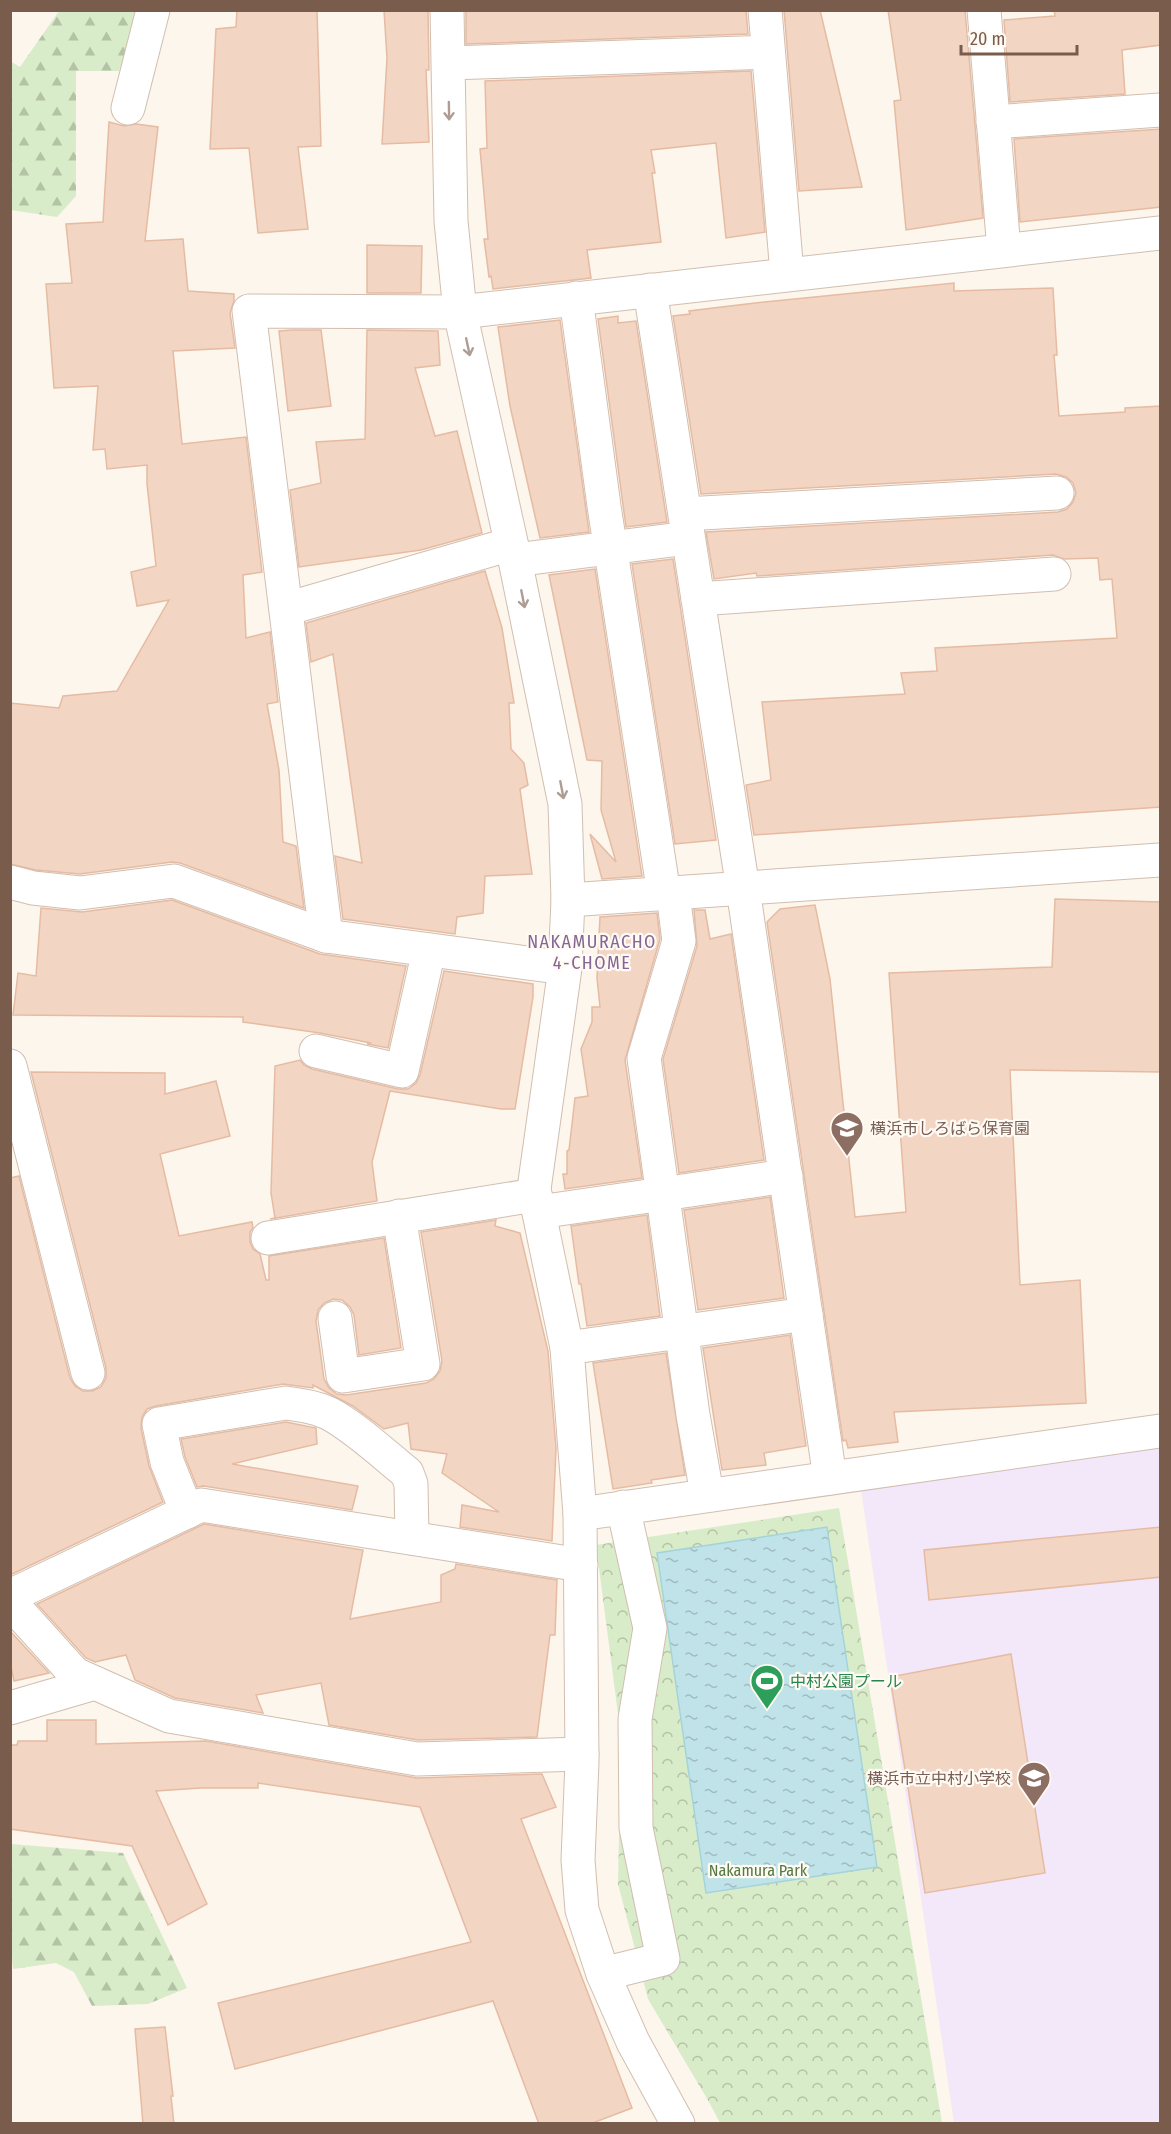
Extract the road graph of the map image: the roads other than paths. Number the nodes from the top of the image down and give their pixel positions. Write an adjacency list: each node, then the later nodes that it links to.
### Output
1 (153, 10): 7 (street)
2 (447, 10): 6 (street)
3 (765, 10): 5 (street)
4 (984, 10): 9 (street)
5 (768, 52): 6 (street); 12 (street)
6 (448, 63): 15 (street, one-way to 15)
7 (128, 108)
8 (1161, 110): 9 (street)
9 (993, 122): 11 (street)
10 (1161, 233): 11 (street)
11 (1004, 250): 12 (street)
12 (787, 274): 13 (street)
13 (650, 290): 14 (street); 17 (street)
14 (576, 298): 15 (street); 18 (street)
15 (460, 312): 19 (street, one-way to 19); 22 (street)
16 (1057, 493): 17 (street)
17 (686, 526): 18 (street); 21 (street)
18 (611, 547): 19 (street); 26 (street)
19 (513, 552): 22 (street); 27 (street, one-way to 27)
20 (1054, 574): 21 (street)
21 (698, 599): 25 (street)
22 (286, 609): 28 (street)
23 (1161, 860): 25 (street)
24 (10, 882): 28 (street)
25 (743, 889): 26 (street); 33 (street)
26 (668, 894): 27 (street); 34 (street)
27 (568, 900): 30 (street)
28 (327, 936): 29 (street)
29 (429, 950): 30 (street); 31 (street)
30 (565, 968): 35 (street)
31 (316, 1052)
32 (10, 1066): 42 (street)
33 (786, 1176): 34 (street); 38 (street)
34 (662, 1194): 35 (street); 40 (street)
35 (537, 1203): 36 (street); 41 (street)
36 (399, 1216): 37 (street); 39 (street)
37 (268, 1238)
38 (806, 1314): 40 (street); 44 (street)
39 (335, 1318)
40 (681, 1332): 41 (street); 45 (street)
41 (567, 1348): 48 (street)
42 (88, 1373)
43 (1161, 1431): 44 (street)
44 (830, 1478): 45 (street)
45 (707, 1494): 46 (street)
46 (623, 1507): 48 (street); 56 (street)
47 (187, 1512): 49 (street); 49 (street); 51 (street)
48 (580, 1514): 50 (street)
49 (412, 1538): 50 (street)
50 (581, 1565): 55 (street)
51 (10, 1596)
52 (10, 1602): 53 (street)
53 (95, 1683): 54 (street); 55 (street)
54 (10, 1708)
55 (582, 1754): 56 (street)
56 (603, 1974): 57 (street)
57 (678, 2124)

